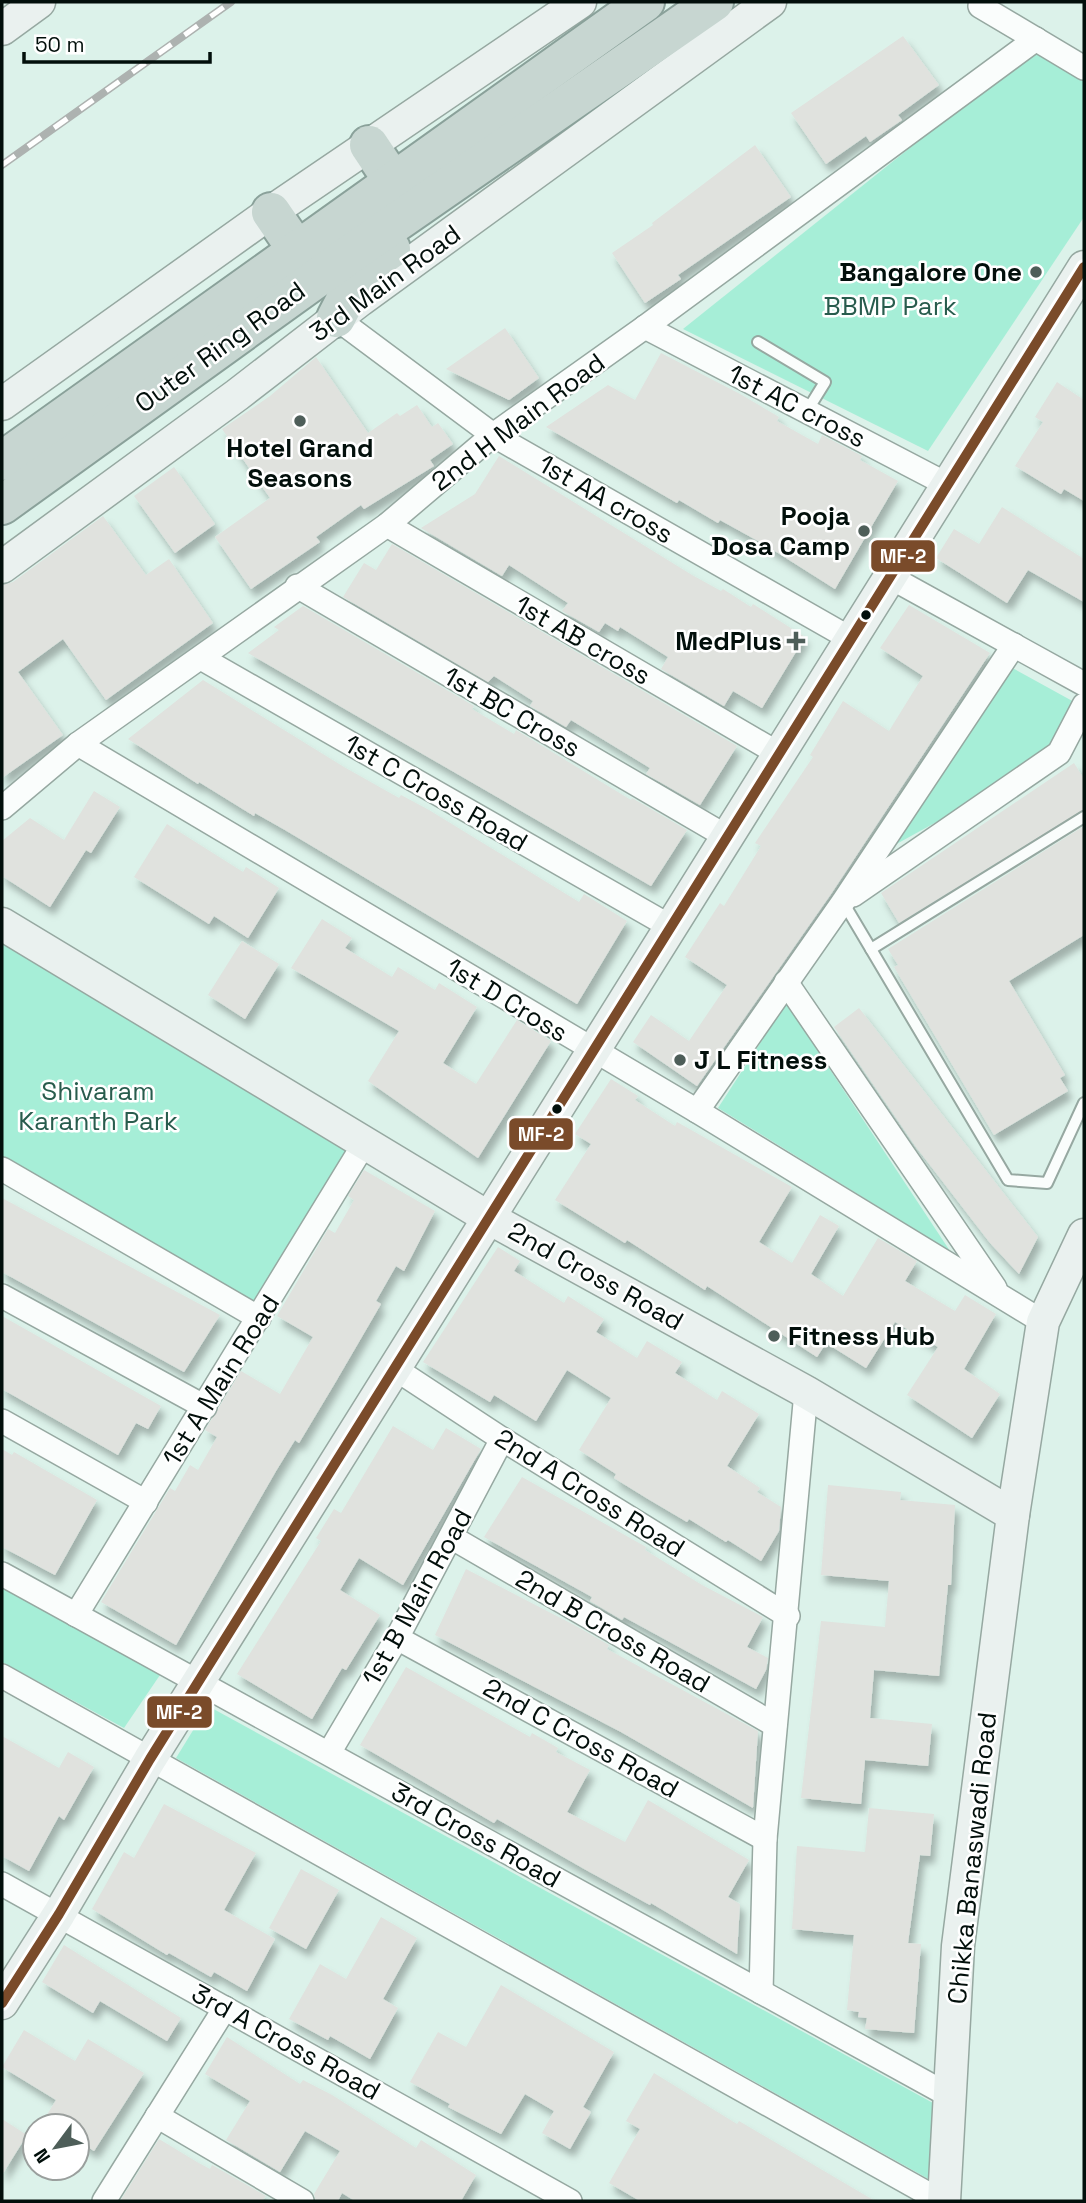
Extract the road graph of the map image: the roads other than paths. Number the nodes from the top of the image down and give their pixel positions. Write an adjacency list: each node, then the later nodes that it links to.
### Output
1 (38, 2): 7 (main road)
2 (580, 2): 10 (main road)
3 (645, 2): 11 (highway, Outer Ring Road)
4 (714, 2): 12 (highway, Outer Ring Road)
5 (770, 2): 16 (main road, 3rd Main Road)
6 (980, 6): 8 (street)
7 (2, 29)
8 (1035, 39): 9 (street); 17 (street, 2nd H Main Road)
9 (1084, 68)
10 (369, 145): 11 (highway); 13 (main road)
11 (393, 181): 14 (highway, Outer Ring Road)
12 (439, 192): 16 (highway); 24 (highway, Outer Ring Road)
13 (271, 212): 14 (highway); 19 (main road)
14 (297, 250): 22 (highway, Outer Ring Road)
15 (1084, 267): 23 (main road)
16 (336, 318): 21 (street, 1st AA cross); 26 (main road, 3rd Main Road)
17 (645, 327): 20 (street, 1st AC cross); 21 (street, 2nd H Main Road)
18 (758, 342): 20 (lane)
19 (2, 404)
20 (807, 411): 23 (street, 1st AC cross)
21 (493, 435): 25 (street, 2nd H Main Road); 29 (street, 1st AA cross)
22 (2, 461)
23 (948, 485): 27 (main road)
24 (2, 505)
25 (387, 525): 28 (street, 2nd H Main Road); 35 (street, 1st AB cross)
26 (2, 567)
27 (890, 577): 29 (main road); 30 (street)
28 (297, 586): 31 (street, 2nd H Main Road); 38 (street, 1st BC Cross)
29 (851, 639): 35 (main road)
30 (1014, 645): 32 (street); 39 (street)
31 (201, 658): 34 (street, 2nd H Main Road); 41 (street, 1st C Cross Road)
32 (1084, 684)
33 (1084, 705): 39 (street)
34 (78, 744): 36 (street, 2nd H Main Road); 44 (street, 1st D Cross)
35 (779, 754): 38 (main road)
36 (2, 808)
37 (1084, 817): 42 (lane)
38 (727, 837): 41 (main road)
39 (843, 902): 42 (lane); 43 (street)
40 (2, 924): 47 (main road, 2nd Cross Road)
41 (671, 927): 44 (main road)
42 (871, 949): 45 (lane)
43 (786, 982): 46 (street); 52 (street)
44 (593, 1052): 46 (street, 1st D Cross); 49 (main road)
45 (1084, 1103)
46 (697, 1111): 52 (street, 1st D Cross)
47 (364, 1144): 49 (main road, 2nd Cross Road); 53 (street, 1st A Main Road)
48 (2, 1168): 53 (street)
49 (489, 1218): 55 (main road); 56 (main road, 2nd Cross Road)
50 (1084, 1235): 54 (main road, Chikka Banaswadi Road)
51 (2, 1296): 57 (street)
52 (1000, 1297): 54 (street, 1st D Cross)
53 (259, 1318): 57 (street, 1st A Main Road)
54 (1043, 1322): 61 (main road, Chikka Banaswadi Road)
55 (394, 1368): 59 (street, 2nd A Cross Road); 68 (main road)
56 (806, 1392): 61 (main road, 2nd Cross Road); 65 (street)
57 (205, 1407): 60 (street, 1st A Main Road)
58 (2, 1421): 60 (street)
59 (502, 1439): 62 (street, 1st B Main Road); 65 (street, 2nd A Cross Road)
60 (146, 1502): 64 (street, 1st A Main Road)
61 (1013, 1516): 78 (main road, Chikka Banaswadi Road)
62 (451, 1537): 66 (street, 1st B Main Road); 69 (street, 2nd B Cross Road)
63 (2, 1574): 64 (street, 3rd Cross Road)
64 (76, 1615): 68 (street, 3rd Cross Road)
65 (788, 1616): 69 (street)
66 (397, 1638): 70 (street, 1st B Main Road); 72 (street, 2nd C Cross Road)
67 (2, 1676): 71 (street)
68 (198, 1682): 70 (street, 3rd Cross Road); 71 (main road)
69 (775, 1725): 72 (street)
70 (329, 1753): 75 (street, 3rd Cross Road)
71 (150, 1759): 74 (main road); 83 (street)
72 (765, 1839): 75 (street)
73 (2, 1884): 74 (street, 3rd A Cross Road)
74 (59, 1914): 76 (main road); 77 (street, 3rd A Cross Road)
75 (761, 1992): 78 (street, 3rd Cross Road)
76 (2, 2003)
77 (225, 2008): 79 (street); 82 (street, 3rd A Cross Road)
78 (950, 2096): 83 (main road, Chikka Banaswadi Road)
79 (157, 2116): 80 (street); 81 (street)
80 (104, 2201)
81 (302, 2201)
82 (570, 2201)
83 (942, 2201)

